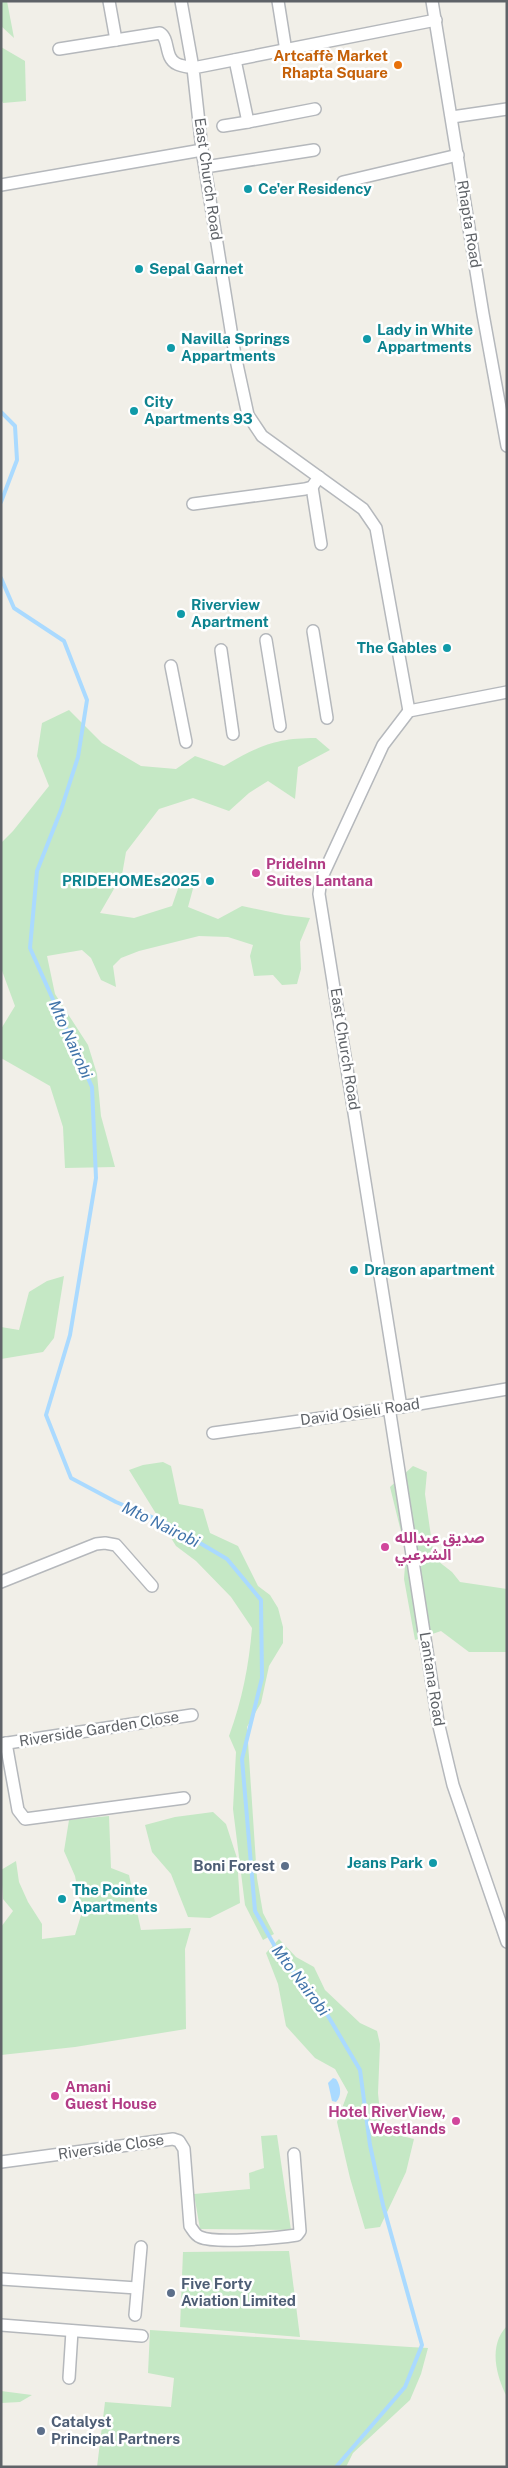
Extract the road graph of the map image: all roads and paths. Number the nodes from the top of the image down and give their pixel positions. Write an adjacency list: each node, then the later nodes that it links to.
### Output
1 (109, 1): 6 (street)
2 (181, 1): 10 (street, East Church Road)
3 (278, 1): 8 (street)
4 (432, 1): 5 (street, Rhapta Road)
5 (436, 20): 8 (street); 13 (street, Rhapta Road)
6 (116, 40): 7 (street); 10 (street)
7 (59, 49)
8 (286, 51): 9 (street)
9 (235, 60): 10 (street); 14 (street)
10 (193, 68): 16 (street, East Church Road)
11 (314, 109): 14 (street)
12 (507, 109): 13 (street)
13 (452, 117): 18 (street, Rhapta Road)
14 (248, 122): 15 (street)
15 (223, 126)
16 (202, 150): 19 (street, East Church Road); 21 (street)
17 (314, 150): 19 (street)
18 (458, 155): 20 (street); 22 (street, Rhapta Road)
19 (205, 167): 23 (street, East Church Road)
20 (343, 182)
21 (1, 185)
22 (507, 446)
23 (319, 477): 24 (street); 32 (street, East Church Road)
24 (312, 487): 25 (street); 26 (street)
25 (193, 504)
26 (321, 544)
27 (313, 631): 33 (street)
28 (266, 640): 34 (street)
29 (221, 650): 35 (street)
30 (171, 666): 36 (street)
31 (507, 692): 32 (street)
32 (409, 711): 38 (street, East Church Road)
33 (327, 718)
34 (280, 726)
35 (233, 734)
36 (186, 742)
37 (507, 1390): 38 (street, David Osieli Road)
38 (395, 1407): 39 (street, David Osieli Road); 45 (street, Lantana Road)
39 (213, 1433)
40 (1, 1582): 41 (street)
41 (152, 1586)
42 (192, 1715): 43 (street, Riverside Garden Close)
43 (4, 1744): 44 (street, Riverside Garden Close)
44 (184, 1798)
45 (507, 1942)
46 (294, 2154): 47 (street, Riverside Close)
47 (1, 2162)
48 (141, 2247): 50 (street)
49 (1, 2279): 50 (street)
50 (137, 2288): 51 (street)
51 (135, 2315)
52 (1, 2325): 53 (street)
53 (72, 2331): 54 (street); 55 (street)
54 (142, 2336)
55 (69, 2378)

